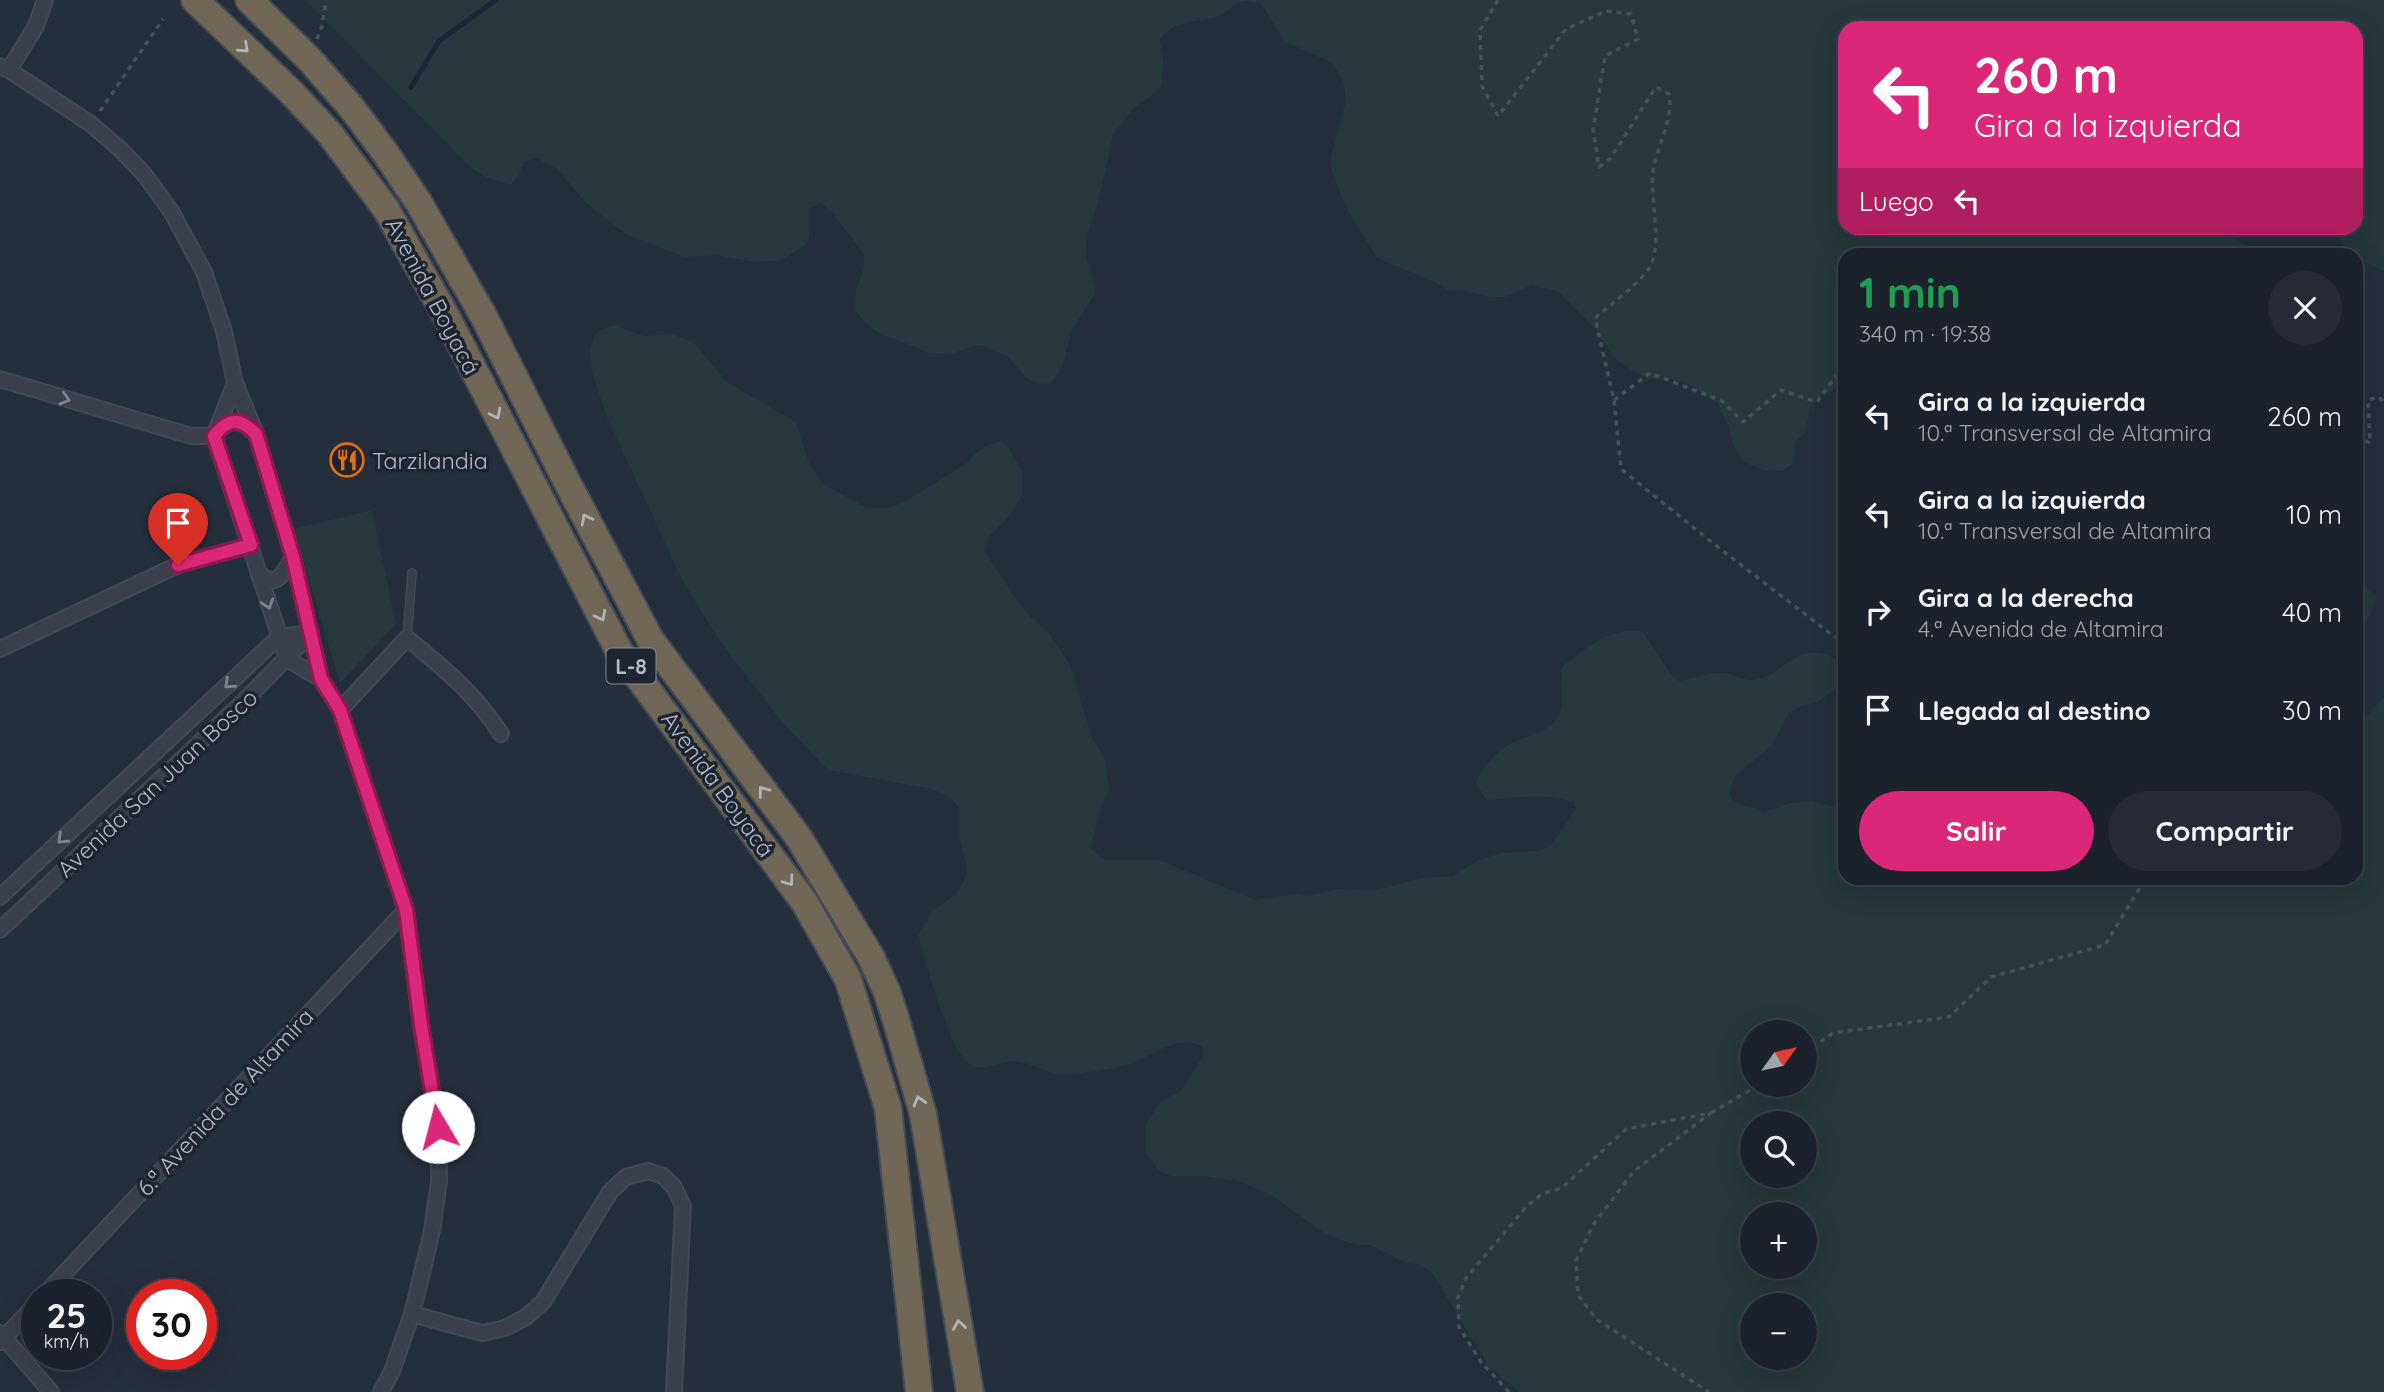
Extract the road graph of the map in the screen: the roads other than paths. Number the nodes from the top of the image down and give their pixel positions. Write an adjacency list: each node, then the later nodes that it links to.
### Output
1 (45, 0): 4 (street)
2 (195, 0): 31 (highway, Avenida Boyacá / L-8, one-way to 31)
3 (249, 0): 32 (highway, Avenida Boyacá / L-8, one-way to 3)
4 (5, 68): 6 (street)
5 (0, 379): 8 (street, one-way to 8)
6 (236, 383): 7 (street); 8 (street)
7 (256, 434): 8 (street); 10 (street)
8 (214, 436): 9 (street)
9 (251, 545): 11 (street); 16 (street)
10 (293, 557): 11 (street); 13 (street)
11 (258, 572): 14 (street, one-way to 14)
12 (412, 573): 15 (lane)
13 (312, 633): 14 (street); 17 (street, Avenida San Juan Bosco); 18 (street)
14 (279, 637): 17 (street); 21 (street, Avenida San Juan Bosco, one-way to 21)
15 (407, 638): 19 (street); 20 (street)
16 (0, 649)
17 (287, 659): 18 (street); 23 (street, Avenida San Juan Bosco)
18 (321, 679): 19 (street)
19 (340, 710): 22 (street)
20 (501, 734)
21 (0, 897)
22 (406, 910): 24 (street, 6.ª Avenida de Altamira); 25 (street)
23 (0, 930)
24 (59, 1279)
25 (412, 1314): 29 (street); 30 (street)
26 (21, 1319): 27 (street)
27 (1, 1338): 28 (street)
28 (51, 1392)
29 (381, 1392)
30 (674, 1392)
31 (919, 1392)
32 (970, 1392)

